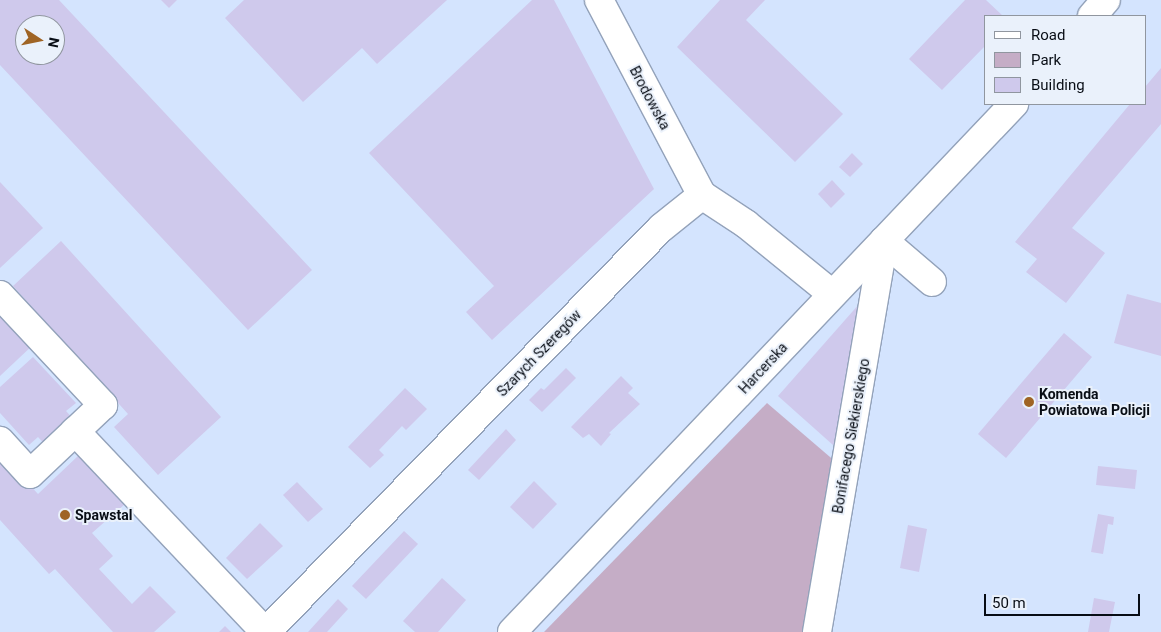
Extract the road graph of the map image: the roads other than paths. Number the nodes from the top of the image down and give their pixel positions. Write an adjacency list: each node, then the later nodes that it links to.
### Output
1 (599, 0): 5 (street, Brodowska)
2 (1106, 0): 3 (street)
3 (1093, 15)
4 (1013, 105): 6 (street, Harcerska)
5 (702, 195): 8 (street); 12 (street, Szarych Szeregów)
6 (884, 241): 7 (street); 8 (street, Harcerska); 14 (street, Bonifacego Siekierskiego)
7 (932, 282)
8 (832, 294): 13 (street, Harcerska)
9 (0, 295): 10 (street)
10 (75, 431): 11 (street); 12 (street)
11 (0, 442)
12 (266, 632)
13 (512, 632)
14 (817, 632)

